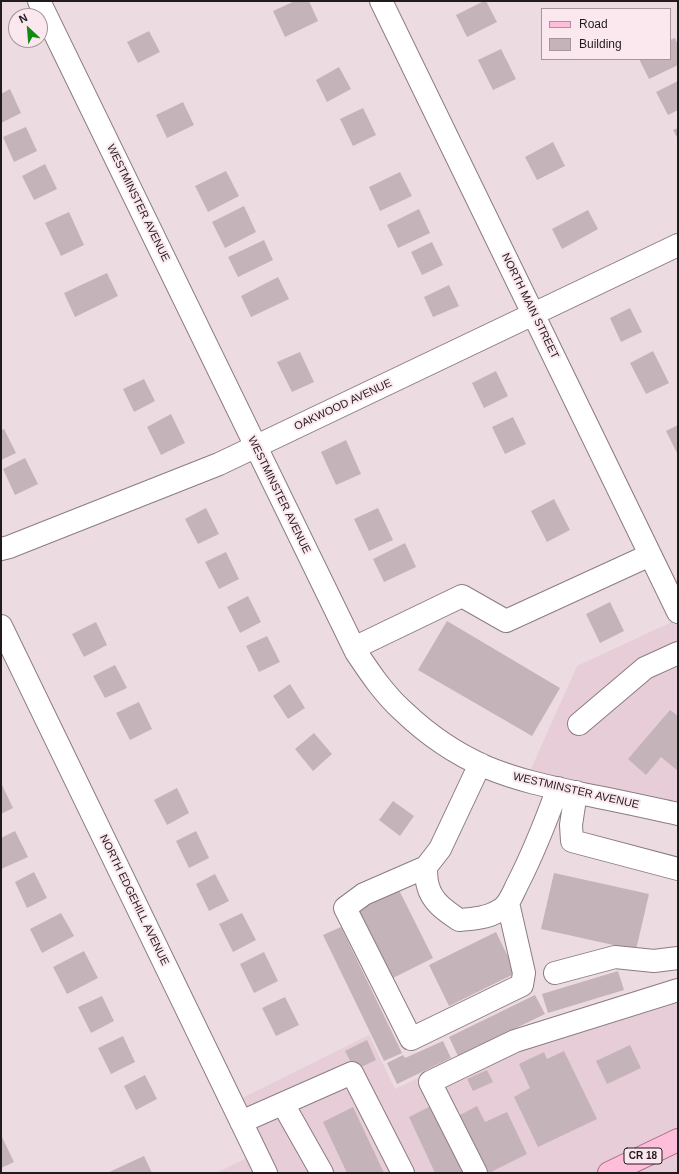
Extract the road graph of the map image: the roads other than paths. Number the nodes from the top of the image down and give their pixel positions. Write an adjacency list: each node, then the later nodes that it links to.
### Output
1 (39, 1): 5 (street, WESTMINSTER AVENUE)
2 (382, 1): 4 (street, NORTH MAIN STREET)
3 (678, 245): 4 (street, OAKWOOD AVENUE)
4 (534, 314): 5 (street, OAKWOOD AVENUE); 7 (street, NORTH MAIN STREET)
5 (256, 447): 6 (street, OAKWOOD AVENUE); 10 (street, WESTMINSTER AVENUE)
6 (1, 549)
7 (650, 555): 8 (street, NORTH MAIN STREET); 10 (street)
8 (678, 612)
9 (1, 626): 23 (street, NORTH EDGEHILL AVENUE)
10 (354, 648): 13 (street, WESTMINSTER AVENUE)
11 (678, 653): 12 (street)
12 (578, 724)
13 (480, 764): 14 (street, WESTMINSTER AVENUE); 16 (street)
14 (567, 790): 15 (street, WESTMINSTER AVENUE); 17 (street); 18 (street)
15 (678, 814)
16 (426, 867): 18 (street); 18 (street)
17 (678, 869)
18 (508, 903)
19 (678, 958): 20 (street)
20 (555, 973)
21 (678, 990): 28 (street)
22 (283, 1104): 23 (street); 26 (street); 27 (street)
23 (242, 1122): 25 (street, NORTH EDGEHILL AVENUE)
24 (678, 1140): 29 (main road, CR 18)
25 (266, 1173)
26 (322, 1173)
27 (403, 1173)
28 (476, 1173)
29 (609, 1173)

